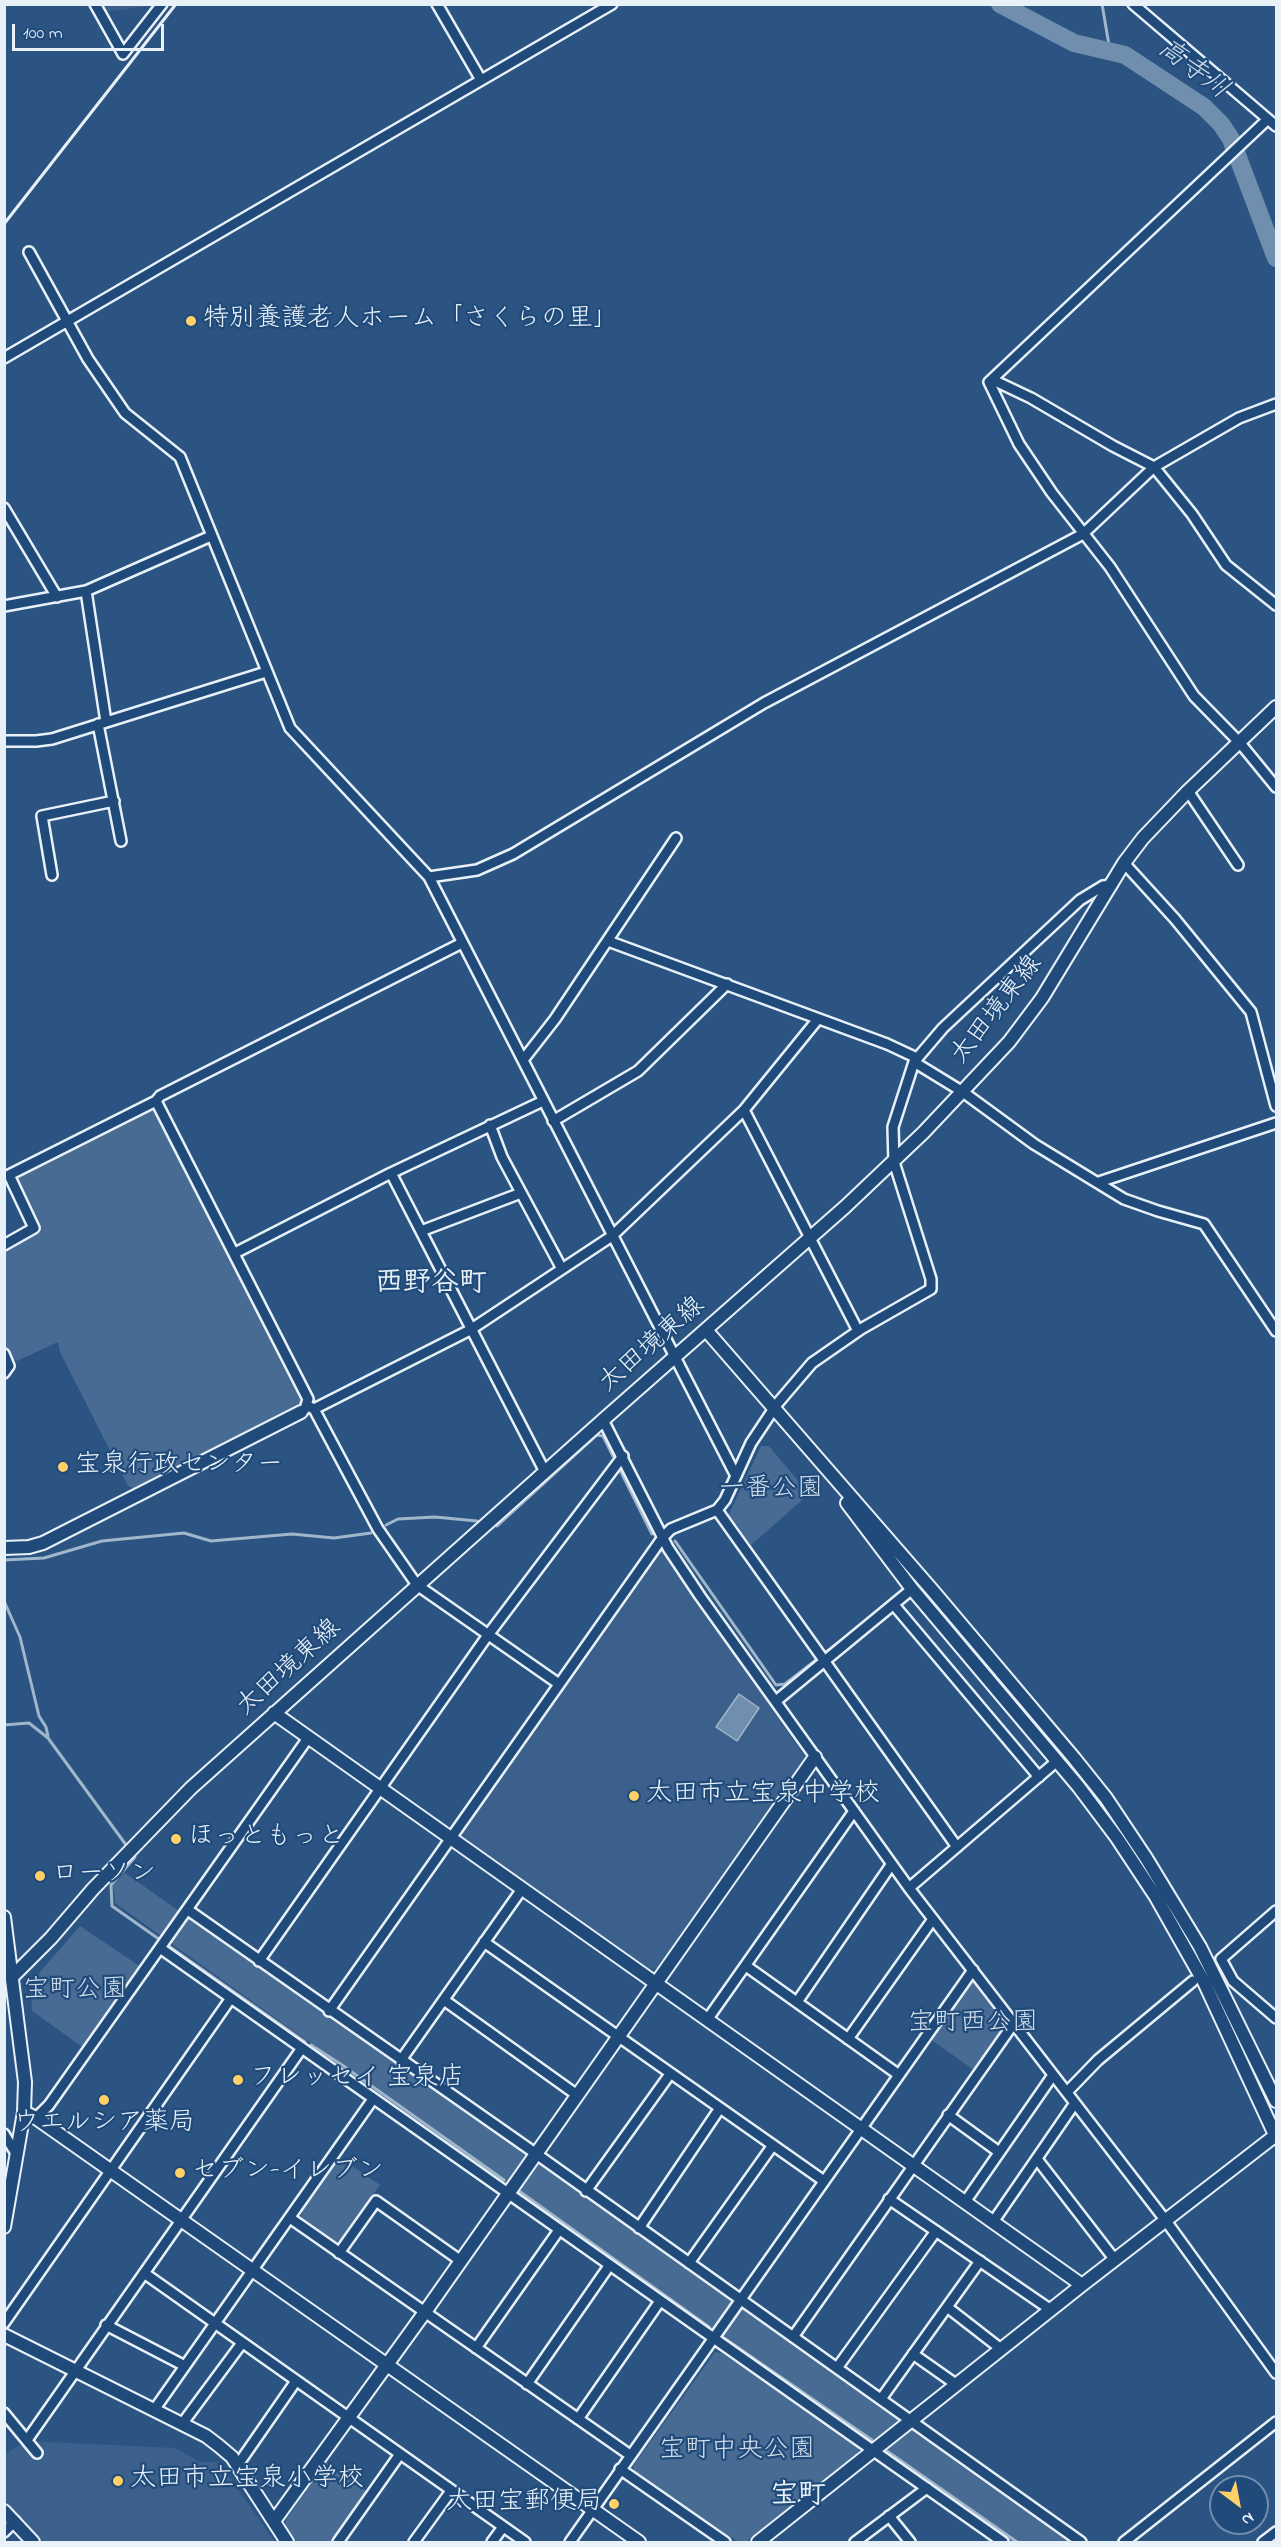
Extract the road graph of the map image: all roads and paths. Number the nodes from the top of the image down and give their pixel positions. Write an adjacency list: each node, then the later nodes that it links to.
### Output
1 (95, 4): 2 (street)
2 (162, 4)
3 (437, 4): 6 (street)
4 (612, 4): 6 (street)
5 (1133, 4): 7 (street)
6 (481, 80): 10 (street)
7 (1268, 119): 8 (street); 12 (street)
8 (1276, 126)
9 (29, 252): 10 (street)
10 (68, 321): 11 (street); 17 (street)
11 (4, 358)
12 (993, 380): 14 (street); 16 (street)
13 (1276, 404): 14 (street)
14 (1154, 467): 16 (street); 20 (street)
15 (4, 508): 19 (street)
16 (1083, 534): 26 (street); 35 (street)
17 (211, 536): 18 (street); 22 (street)
18 (86, 591): 19 (street); 24 (street)
19 (57, 597): 21 (street)
20 (1276, 605)
21 (4, 606)
22 (266, 672): 24 (street); 35 (street)
23 (1276, 707): 26 (street, 太田境東線)
24 (102, 723): 25 (street); 29 (street)
25 (4, 741)
26 (1240, 743): 27 (street); 28 (street, 太田境東線)
27 (1276, 787)
28 (1188, 791): 32 (street, 太田境東線); 33 (street)
29 (114, 801): 31 (street); 34 (street)
30 (676, 838): 37 (street)
31 (121, 841)
32 (1124, 863): 36 (street, 太田境東線); 46 (street)
33 (1238, 865)
34 (52, 875)
35 (429, 877): 38 (street)
36 (1112, 885): 42 (street); 43 (street, 太田境東線)
37 (609, 941): 39 (street); 41 (street)
38 (462, 943): 41 (street); 44 (street)
39 (727, 984): 40 (street); 48 (street)
40 (818, 1019): 42 (street); 47 (street)
41 (523, 1060): 45 (street)
42 (915, 1060): 43 (street); 51 (street)
43 (963, 1092): 51 (street, 太田境東線); 53 (street)
44 (156, 1101): 58 (street); 59 (street)
45 (543, 1101): 48 (street); 50 (street)
46 (1276, 1106)
47 (744, 1110): 56 (street); 57 (street)
48 (553, 1121): 56 (street)
49 (1276, 1123): 53 (street)
50 (490, 1125): 52 (street); 54 (street)
51 (894, 1162): 57 (street, 太田境東線); 63 (street)
52 (391, 1173): 55 (street); 59 (street)
53 (1098, 1182): 64 (street)
54 (521, 1193): 55 (street); 60 (street)
55 (421, 1231): 61 (street)
56 (612, 1236): 60 (street); 66 (street)
57 (810, 1239): 62 (street, 太田境東線); 63 (street)
58 (4, 1245)
59 (235, 1253): 68 (street)
60 (562, 1269): 61 (street)
61 (470, 1330): 68 (street); 72 (street)
62 (706, 1330): 66 (street, 太田境東線); 69 (street)
63 (858, 1331): 69 (street)
64 (1276, 1331)
65 (4, 1354): 67 (street)
66 (675, 1358): 70 (street, 太田境東線); 73 (street)
67 (4, 1372)
68 (308, 1409): 76 (street); 77 (street)
69 (778, 1412): 73 (street); 78 (street); 125 (street)
70 (603, 1420): 71 (street); 72 (street, 太田境東線)
71 (623, 1456): 75 (street); 80 (street)
72 (545, 1472): 77 (street, 太田境東線)
73 (736, 1476): 74 (street)
74 (717, 1510): 75 (street); 81 (street)
75 (663, 1537): 82 (street); 83 (street)
76 (4, 1548)
77 (417, 1586): 80 (street); 84 (street, 太田境東線)
78 (912, 1589): 79 (street); 87 (street)
79 (894, 1605): 81 (street); 88 (street)
80 (488, 1635): 82 (street); 89 (street)
81 (825, 1661): 83 (street); 92 (street)
82 (559, 1684): 91 (street)
83 (777, 1701): 86 (street)
84 (274, 1713): 85 (street); 105 (street, 太田境東線)
85 (308, 1738): 89 (street); 96 (street)
86 (815, 1757): 90 (street); 107 (street)
87 (1057, 1761): 88 (street); 132 (street)
88 (1039, 1777): 92 (street)
89 (380, 1788): 91 (street); 102 (street)
90 (854, 1811): 93 (street); 103 (street)
91 (451, 1839): 95 (street); 111 (street)
92 (957, 1847): 94 (street)
93 (891, 1865): 94 (street); 110 (street)
94 (909, 1888): 99 (street)
95 (522, 1889): 100 (street); 107 (street)
96 (188, 1910): 101 (street); 102 (street)
97 (1276, 1911): 112 (street)
98 (4, 1917): 105 (street)
99 (933, 1919): 104 (street); 116 (street)
100 (484, 1942): 109 (street); 115 (street)
101 (160, 1948): 108 (street); 128 (street)
102 (259, 1961): 111 (street)
103 (746, 1966): 110 (street); 113 (street)
104 (973, 1970): 114 (street); 120 (street)
105 (8, 1979): 128 (street)
106 (1193, 1981): 122 (street)
107 (655, 1983): 113 (street); 115 (street)
108 (231, 1998): 117 (street); 139 (street)
109 (444, 2000): 118 (street); 123 (street)
110 (797, 2002): 116 (street)
111 (329, 2010): 118 (street)
112 (1276, 2018)
113 (707, 2020): 130 (street)
114 (1014, 2023): 121 (street); 129 (street)
115 (618, 2036): 119 (street); 123 (street)
116 (848, 2039): 120 (street)
117 (302, 2048): 124 (street); 146 (street)
118 (401, 2060): 135 (street)
119 (670, 2074): 127 (street); 141 (street)
120 (899, 2075): 130 (street)
121 (1053, 2075): 122 (street); 134 (street)
122 (1066, 2092): 126 (street)
123 (577, 2095): 135 (street)
124 (374, 2098): 142 (street); 145 (street)
125 (1276, 2101)
126 (1075, 2103): 137 (street); 147 (street)
127 (720, 2108): 133 (street); 150 (street)
128 (30, 2115): 136 (street); 139 (street)
129 (948, 2115): 134 (street); 138 (street)
130 (861, 2129): 138 (street); 140 (street)
131 (4, 2134): 136 (street)
132 (1276, 2136): 147 (street)
133 (773, 2145): 140 (street); 157 (street)
134 (999, 2152): 144 (street)
135 (535, 2153): 141 (street); 142 (street)
136 (18, 2158): 149 (street)
137 (1037, 2159): 148 (street); 155 (street)
138 (913, 2165): 143 (street); 144 (street)
139 (110, 2170): 146 (street); 167 (street)
140 (824, 2181): 162 (street)
141 (586, 2191): 150 (street)
142 (507, 2193): 151 (street); 154 (street)
143 (890, 2199): 152 (street); 171 (street)
144 (964, 2202): 148 (street)
145 (290, 2218): 153 (street); 159 (street)
146 (181, 2220): 159 (street); 160 (street)
147 (1167, 2220): 155 (street); 181 (street)
148 (993, 2222): 161 (street)
149 (4, 2227)
150 (639, 2228): 157 (street)
151 (560, 2230): 158 (street); 174 (street)
152 (936, 2231): 156 (street); 179 (street)
153 (339, 2253): 154 (street); 166 (street)
154 (461, 2260): 166 (street)
155 (1115, 2260): 161 (street)
156 (980, 2261): 164 (street); 165 (street)
157 (689, 2263): 162 (street)
158 (609, 2266): 163 (street); 183 (street)
159 (252, 2271): 168 (street); 178 (street)
160 (144, 2273): 168 (street); 169 (street)
161 (1082, 2285): 165 (street)
162 (741, 2300): 171 (street); 172 (street)
163 (660, 2301): 172 (street); 189 (street)
164 (947, 2307): 175 (street); 176 (street)
165 (1051, 2310): 175 (street)
166 (424, 2312): 174 (street); 178 (street)
167 (4, 2323)
168 (215, 2324): 173 (street); 177 (street)
169 (106, 2325): 177 (street); 180 (street)
170 (4, 2335): 180 (street)
171 (793, 2337): 179 (street)
172 (712, 2338): 194 (street); 197 (street)
173 (242, 2343): 182 (street); 192 (street)
174 (476, 2348): 183 (street)
175 (1001, 2349): 184 (street)
176 (913, 2354): 184 (street); 185 (street)
177 (185, 2366): 186 (street)
178 (386, 2366): 188 (street); 202 (street)
179 (837, 2368): 185 (street)
180 (74, 2370): 186 (street); 193 (street)
181 (1276, 2373)
182 (296, 2381): 188 (street); 198 (street)
183 (527, 2384): 189 (street)
184 (957, 2385): 190 (street)
185 (881, 2399): 190 (street)
186 (154, 2410): 192 (street)
187 (4, 2413): 193 (street)
188 (349, 2418): 196 (street); 206 (street)
189 (578, 2419): 197 (street)
190 (910, 2422): 194 (street); 223 (street)
191 (1276, 2422): 224 (street)
192 (182, 2424): 198 (street)
193 (27, 2440): 195 (street)
194 (874, 2450): 200 (street); 219 (street)
195 (37, 2453)
196 (400, 2454): 201 (street); 212 (street)
197 (630, 2455): 199 (street)
198 (237, 2466): 206 (street)
199 (620, 2469): 202 (street); 218 (street)
200 (927, 2488): 204 (street); 222 (street)
201 (451, 2491): 207 (street); 213 (street)
202 (593, 2510): 216 (street); 217 (street)
203 (4, 2511): 205 (street)
204 (889, 2516): 220 (street); 221 (street)
205 (15, 2521): 208 (street); 210 (street)
206 (274, 2521): 211 (street)
207 (503, 2527): 214 (street); 215 (street)
208 (4, 2532)
209 (1276, 2532): 225 (street)
210 (33, 2542)
211 (287, 2542)
212 (338, 2542)
213 (414, 2542)
214 (492, 2542)
215 (525, 2542)
216 (570, 2542)
217 (639, 2542)
218 (725, 2542)
219 (758, 2542)
220 (855, 2542)
221 (910, 2542)
222 (1003, 2542)
223 (1081, 2542)
224 (1124, 2542)
225 (1263, 2542)

